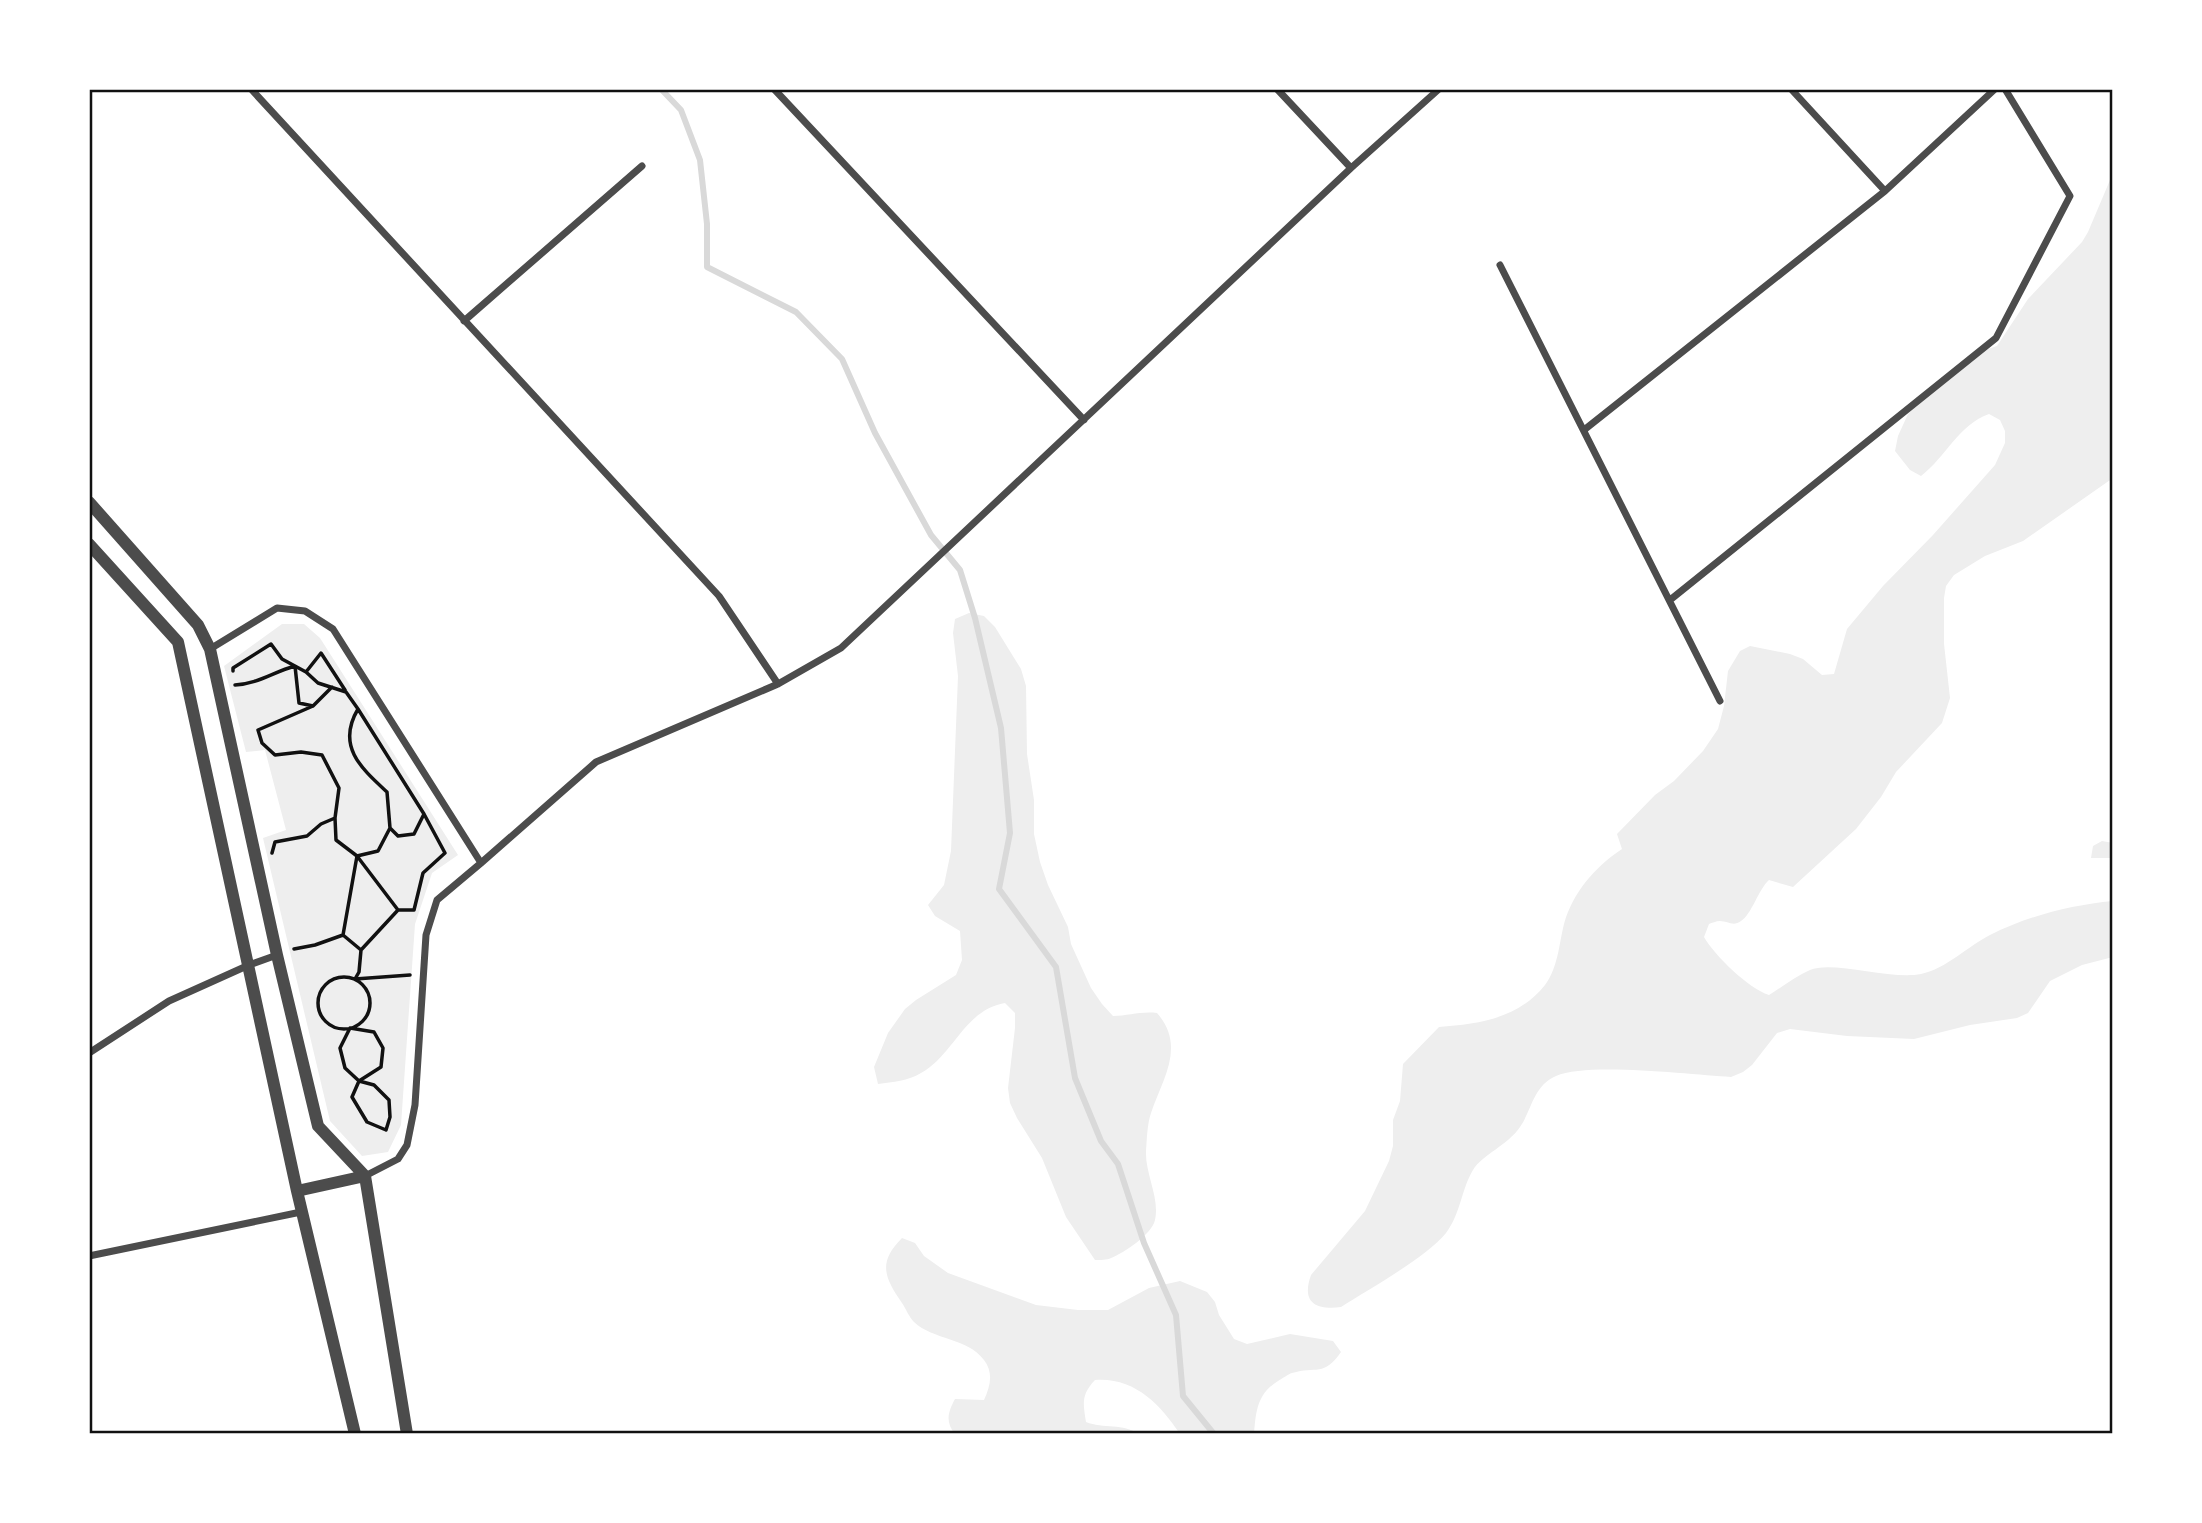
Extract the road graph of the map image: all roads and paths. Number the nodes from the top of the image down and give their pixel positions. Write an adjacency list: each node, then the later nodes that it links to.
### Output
1 (251, 89): 12 (street)
2 (774, 89): 13 (street)
3 (1278, 89): 9 (street)
4 (1439, 89): 9 (street)
5 (1791, 89): 10 (street)
6 (1995, 89): 10 (street)
7 (2005, 89): 17 (street)
8 (642, 166): 12 (street)
9 (1351, 168): 13 (street)
10 (1885, 191): 14 (street)
11 (1500, 265): 14 (street)
12 (464, 321): 23 (street)
13 (1084, 420): 23 (street)
14 (1584, 430): 17 (street)
15 (89, 502): 18 (street)
16 (89, 544): 19 (street)
17 (1670, 600): 26 (street)
18 (198, 625): 19 (street); 20 (street)
19 (178, 642): 40 (street)
20 (210, 649): 34 (street); 39 (street)
21 (295, 666): 21 (path); 22 (path); 27 (path)
22 (306, 672): 24 (path); 25 (path)
23 (778, 684): 34 (street)
24 (332, 687): 25 (path); 27 (path)
25 (346, 692): 28 (path)
26 (1720, 701)
27 (313, 706): 30 (path)
28 (358, 709): 29 (path); 31 (path)
29 (424, 814): 31 (path); 35 (path)
30 (335, 818): 32 (path); 33 (path)
31 (390, 828): 32 (path)
32 (357, 856): 35 (path); 36 (path)
33 (271, 857)
34 (481, 863): 46 (street)
35 (398, 910): 38 (path)
36 (343, 935): 37 (path); 38 (path)
37 (293, 949)
38 (361, 950): 42 (path)
39 (277, 955): 40 (street); 46 (street)
40 (249, 965): 44 (street); 47 (street)
41 (412, 975): 42 (path)
42 (355, 979): 43 (path); 43 (path)
43 (349, 1028): 45 (path); 45 (path)
44 (89, 1053)
45 (359, 1081): 45 (path)
46 (365, 1176): 47 (street); 51 (street)
47 (296, 1191): 48 (street)
48 (301, 1212): 49 (street); 50 (street)
49 (89, 1256)
50 (355, 1434)
51 (407, 1434)

